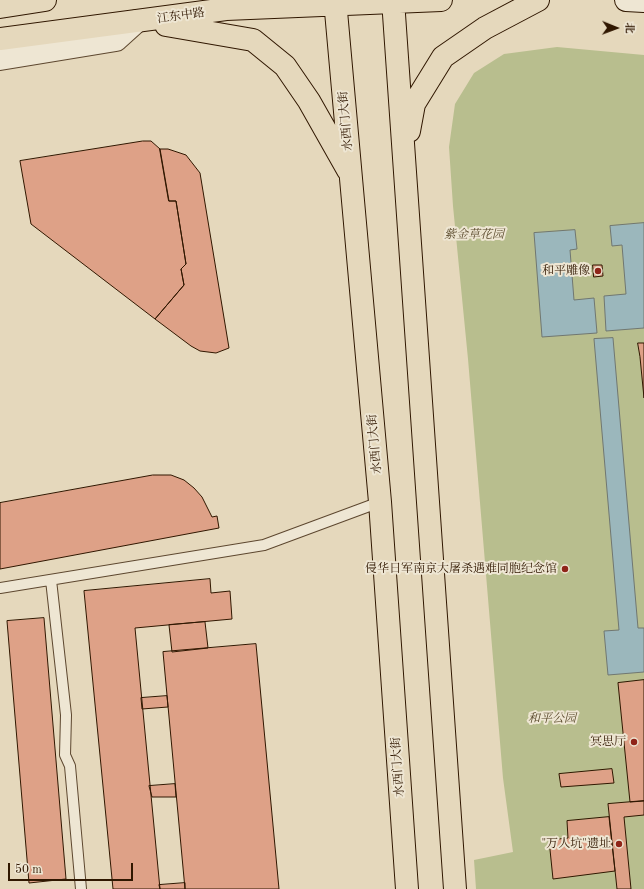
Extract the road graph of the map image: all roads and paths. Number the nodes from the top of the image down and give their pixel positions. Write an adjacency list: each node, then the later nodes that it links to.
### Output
1 (45, 0): 9 (main road)
2 (250, 0): 10 (main road)
3 (441, 0): 6 (main road, 江东中路)
4 (538, 0): 14 (main road)
5 (626, 0): 7 (street)
6 (393, 1): 8 (main road, 江东中路); 14 (main road)
7 (644, 1)
8 (335, 2): 10 (main road, 江东中路); 15 (main road, 水西门大街)
9 (0, 7)
10 (226, 9): 11 (main road, 江东中路)
11 (137, 22): 12 (main road, 江东中路); 13 (street); 15 (main road)
12 (0, 39)
13 (0, 59)
14 (405, 153): 21 (main road)
15 (351, 177): 16 (main road, 水西门大街)
16 (380, 502): 17 (lane); 20 (main road, 水西门大街)
17 (51, 580): 18 (lane); 19 (lane)
18 (0, 588)
19 (81, 889)
20 (407, 889)
21 (455, 889)

